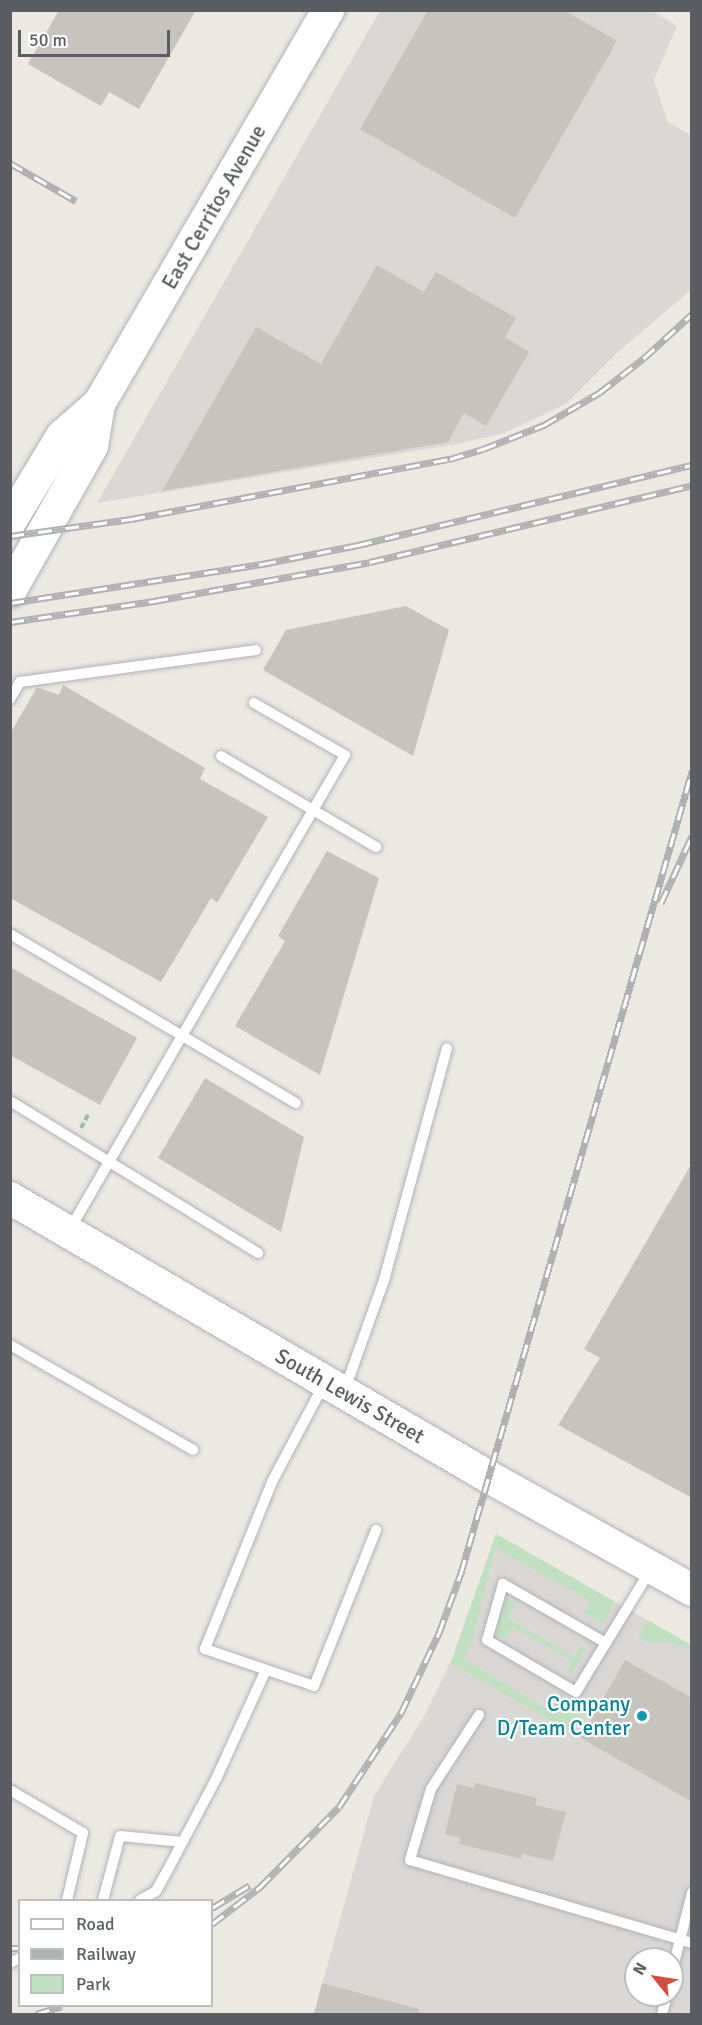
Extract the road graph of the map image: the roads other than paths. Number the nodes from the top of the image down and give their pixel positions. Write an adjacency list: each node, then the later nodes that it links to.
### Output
1 (328, 10): 2 (main road, East Cerritos Avenue)
2 (99, 404): 3 (main road, East Cerritos Avenue); 4 (main road, East Cerritos Avenue)
3 (10, 522)
4 (10, 591)
5 (256, 650): 6 (lane)
6 (10, 699)
7 (254, 703): 9 (lane)
8 (221, 756): 9 (lane)
9 (313, 810): 10 (lane); 12 (lane)
10 (376, 847)
11 (10, 934): 12 (lane)
12 (182, 1036): 15 (lane); 16 (lane)
13 (447, 1048): 21 (lane)
14 (10, 1101): 16 (lane)
15 (296, 1103)
16 (110, 1161): 18 (lane); 19 (lane)
17 (10, 1198): 18 (main road, South Lewis Street)
18 (69, 1232): 21 (main road, South Lewis Street)
19 (258, 1253)
20 (10, 1345): 22 (lane)
21 (335, 1387): 24 (main road, South Lewis Street); 27 (lane)
22 (193, 1450)
23 (376, 1530): 27 (lane)
24 (652, 1567): 25 (main road, South Lewis Street); 26 (lane)
25 (692, 1590)
26 (606, 1642): 26 (lane)
27 (266, 1670): 30 (lane)
28 (478, 1715): 35 (lane)
29 (10, 1790): 32 (lane)
30 (183, 1842): 33 (lane); 34 (lane)
31 (692, 1893): 35 (lane)
32 (67, 1899)
33 (103, 1899)
34 (142, 1899)
35 (679, 1940): 36 (lane); 37 (lane)
36 (692, 1943)
37 (677, 1947)

